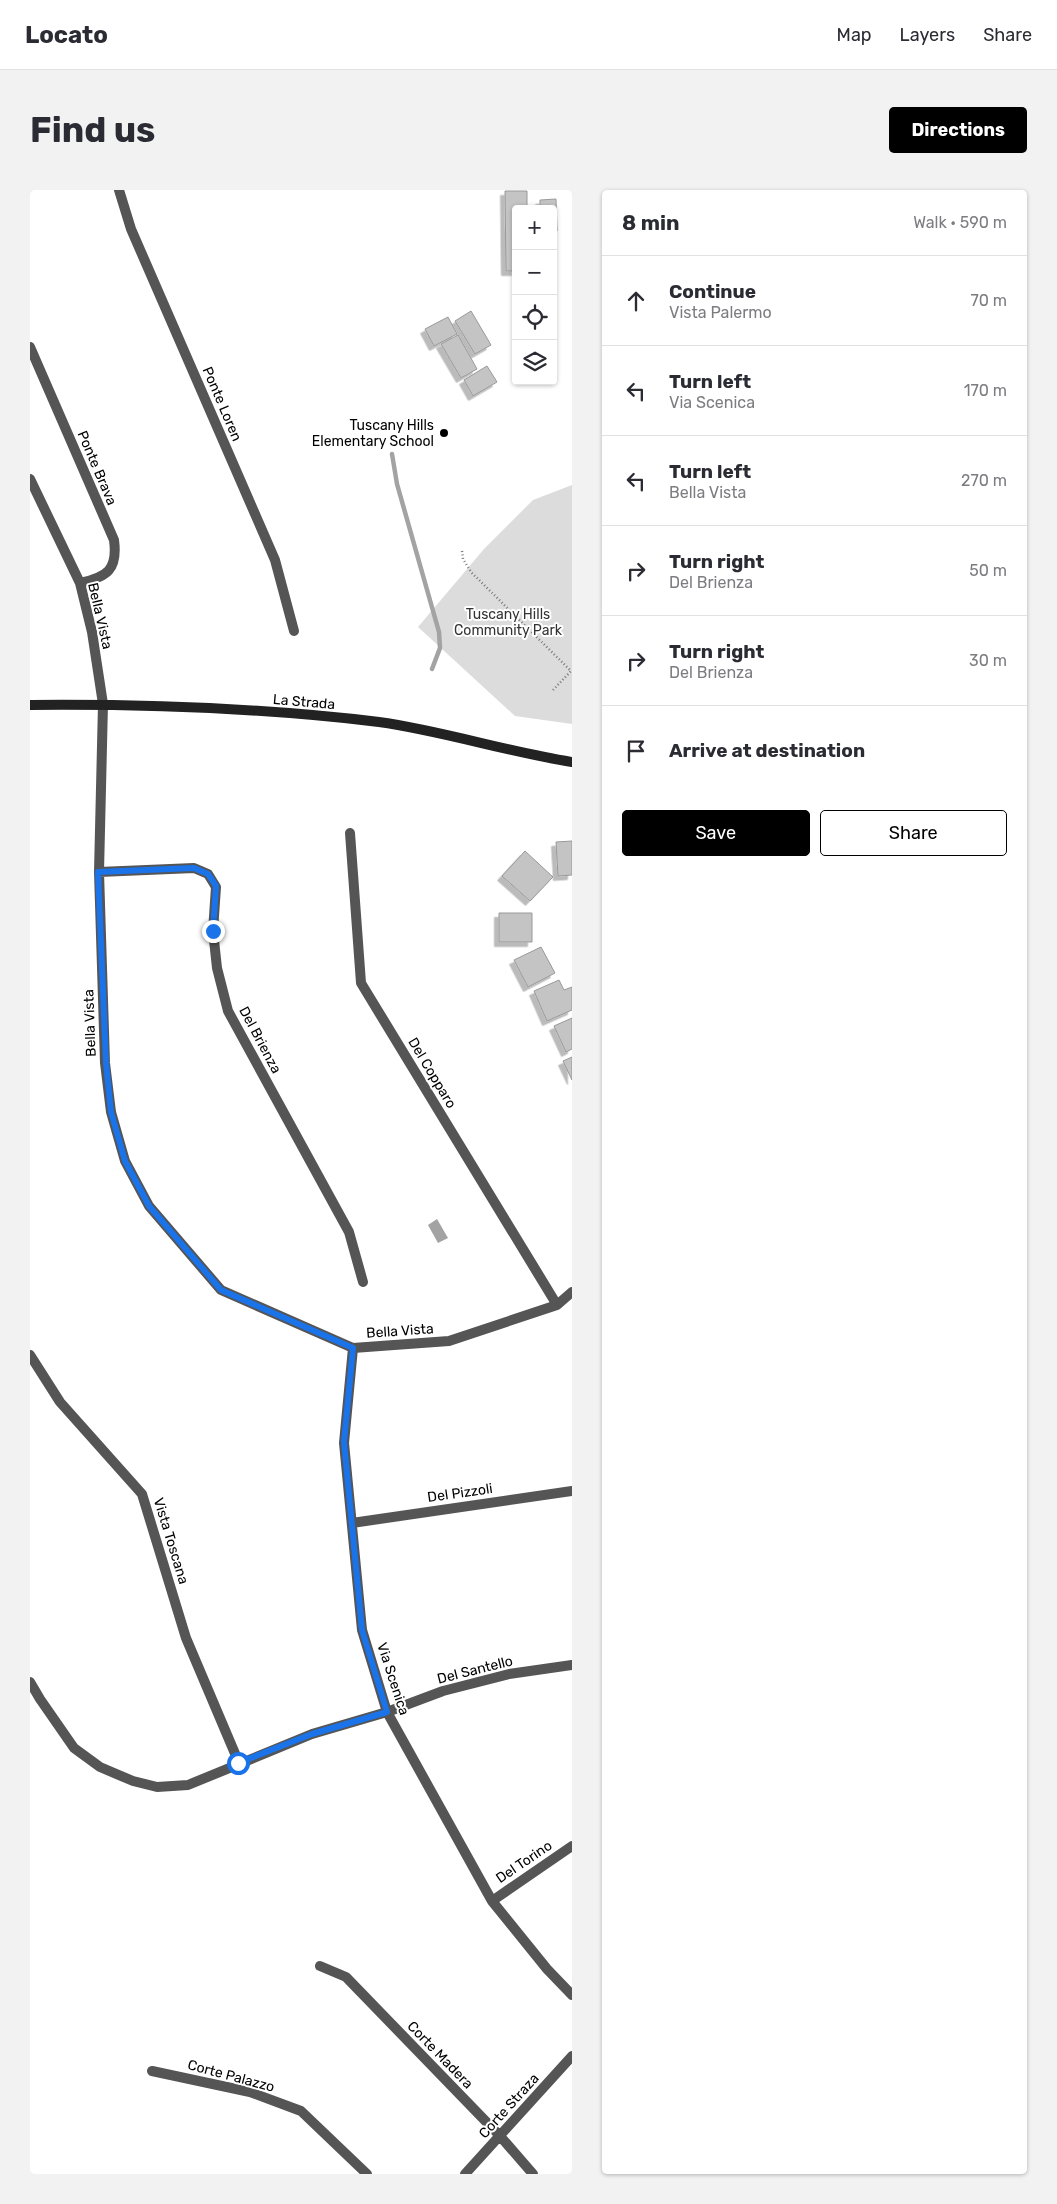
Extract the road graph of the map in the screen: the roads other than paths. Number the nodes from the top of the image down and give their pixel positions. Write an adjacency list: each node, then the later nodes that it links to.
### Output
1 (118, 190): 5 (street, Ponte Loren)
2 (30, 347): 4 (street, Ponte Brava)
3 (30, 479): 4 (street, Bella Vista)
4 (80, 582): 6 (street, Bella Vista)
5 (294, 631)
6 (103, 704): 7 (street, La Strada); 8 (street, La Strada); 10 (street, Bella Vista)
7 (30, 705)
8 (572, 762)
9 (350, 834): 13 (street, Del Copparo)
10 (98, 872): 11 (street, Del Brienza); 14 (street, Bella Vista)
11 (364, 1282)
12 (572, 1292): 13 (street, Bella Vista)
13 (557, 1305): 14 (street, Bella Vista)
14 (353, 1348): 17 (street, Via Scenica)
15 (30, 1355): 21 (street, Vista Toscana)
16 (572, 1491): 17 (street, Del Pizzoli)
17 (352, 1523): 20 (street, Via Scenica)
18 (572, 1665): 20 (street, Del Santello)
19 (30, 1682): 21 (street, Del Santello)
20 (387, 1712): 21 (street, Del Santello); 23 (street, Via Scenica)
21 (238, 1763)
22 (572, 1846): 23 (street, Del Torino)
23 (492, 1901): 25 (street, Via Scenica)
24 (320, 1966): 28 (street, Corte Madera)
25 (572, 1995)
26 (572, 2056): 28 (street, Corte Straza)
27 (152, 2070): 29 (street, Corte Palazzo)
28 (500, 2136): 30 (street, Corte Straza); 31 (street, Corte Madera)
29 (367, 2174)
30 (465, 2174)
31 (533, 2174)

